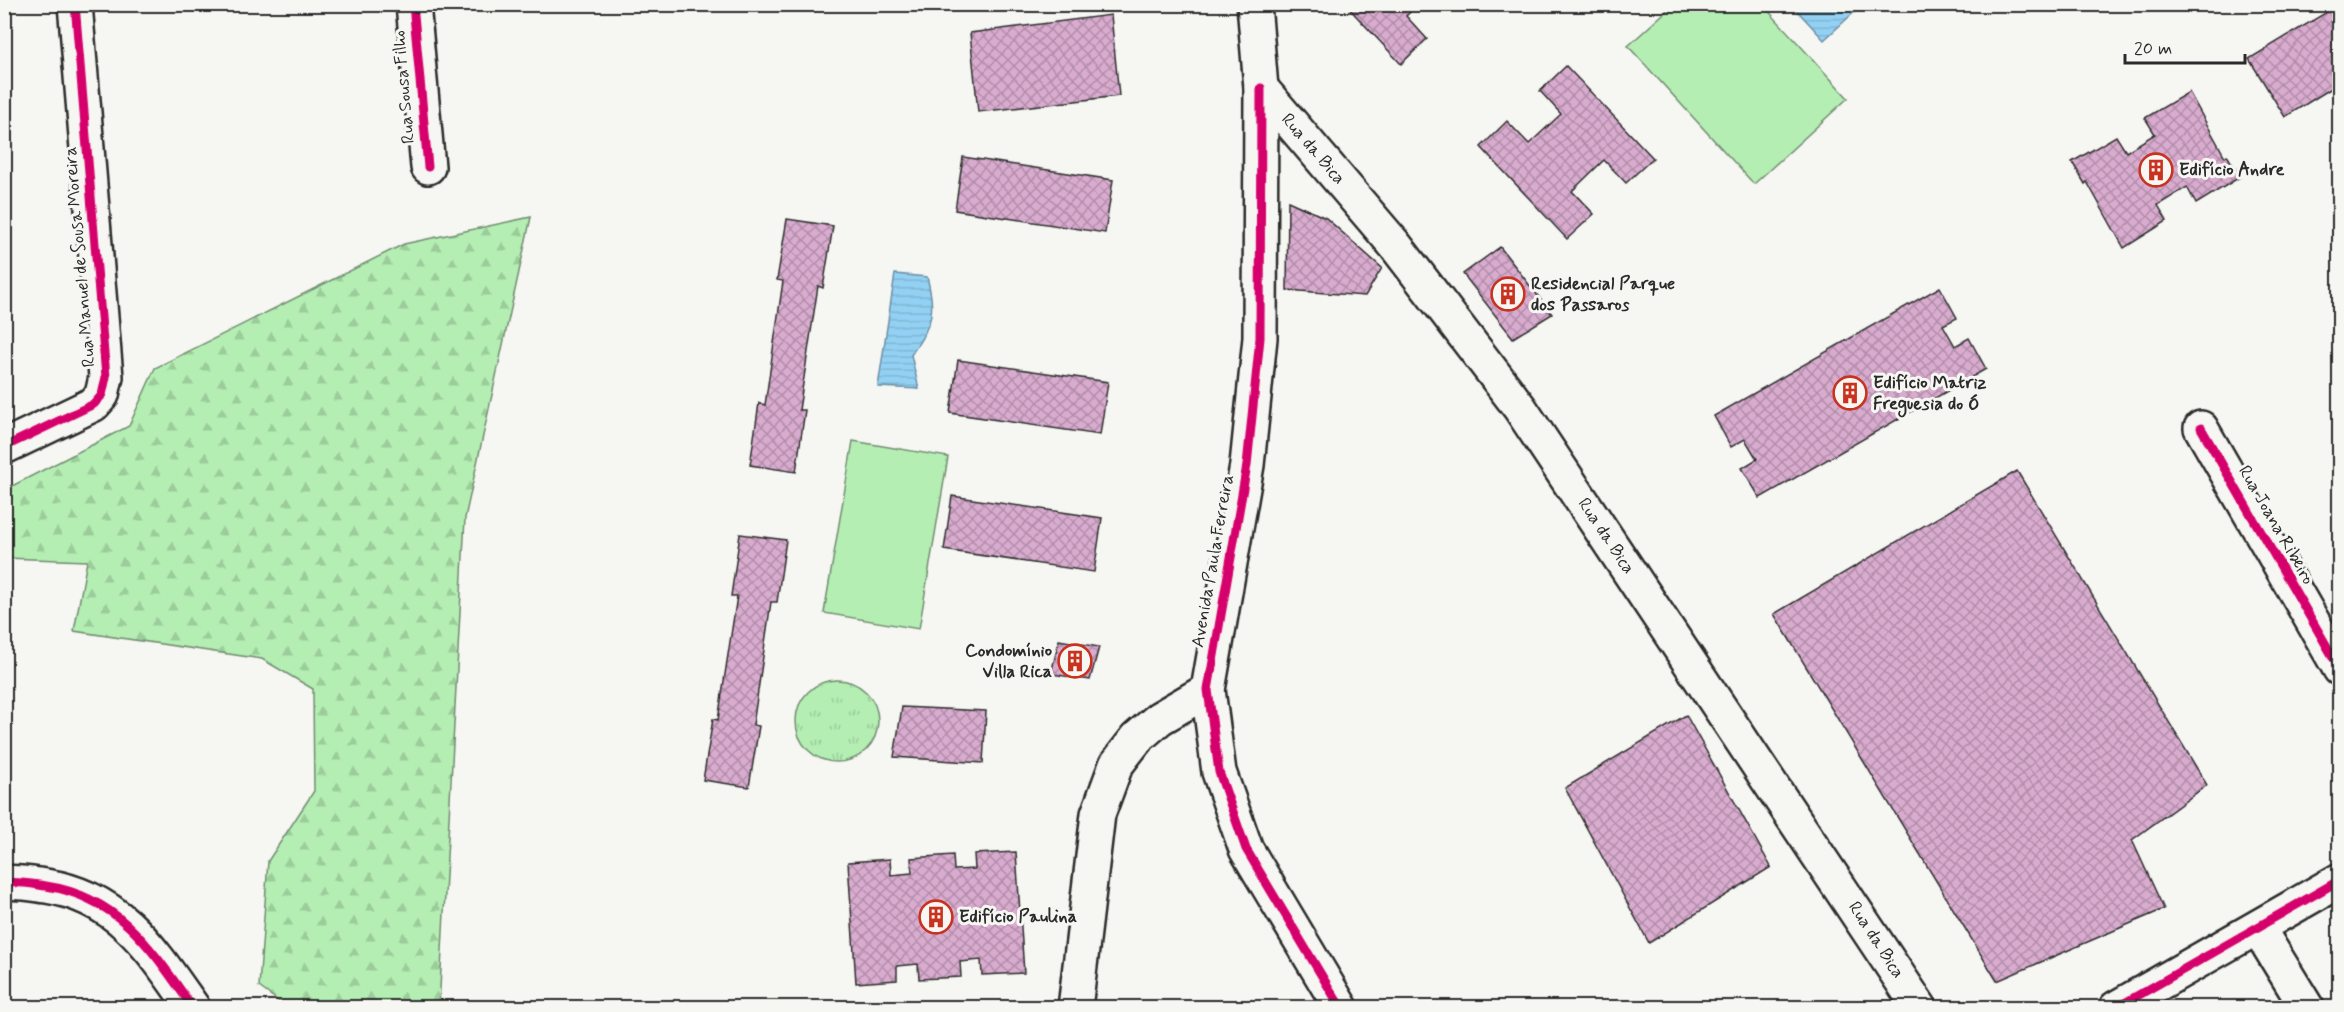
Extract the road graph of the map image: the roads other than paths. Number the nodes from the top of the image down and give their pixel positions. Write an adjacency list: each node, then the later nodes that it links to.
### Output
1 (75, 4): 7 (street, Rua Manuel de Sousa Moreira)
2 (413, 4): 5 (street, Rua Sousa Filho)
3 (1254, 4): 4 (street, Avenida Paula Ferreira)
4 (1261, 88): 9 (street, Avenida Paula Ferreira); 16 (street, Rua da Bica)
5 (428, 167)
6 (2201, 428): 8 (street, Rua Joana Ribeiro)
7 (4, 447)
8 (2340, 669)
9 (1208, 690): 14 (street); 15 (street, Avenida Paula Ferreira)
10 (2340, 880): 12 (street)
11 (4, 883): 13 (street)
12 (2258, 928): 17 (street); 18 (street)
13 (193, 1008)
14 (1075, 1008)
15 (1341, 1008)
16 (1920, 1008)
17 (2116, 1008)
18 (2307, 1008)

